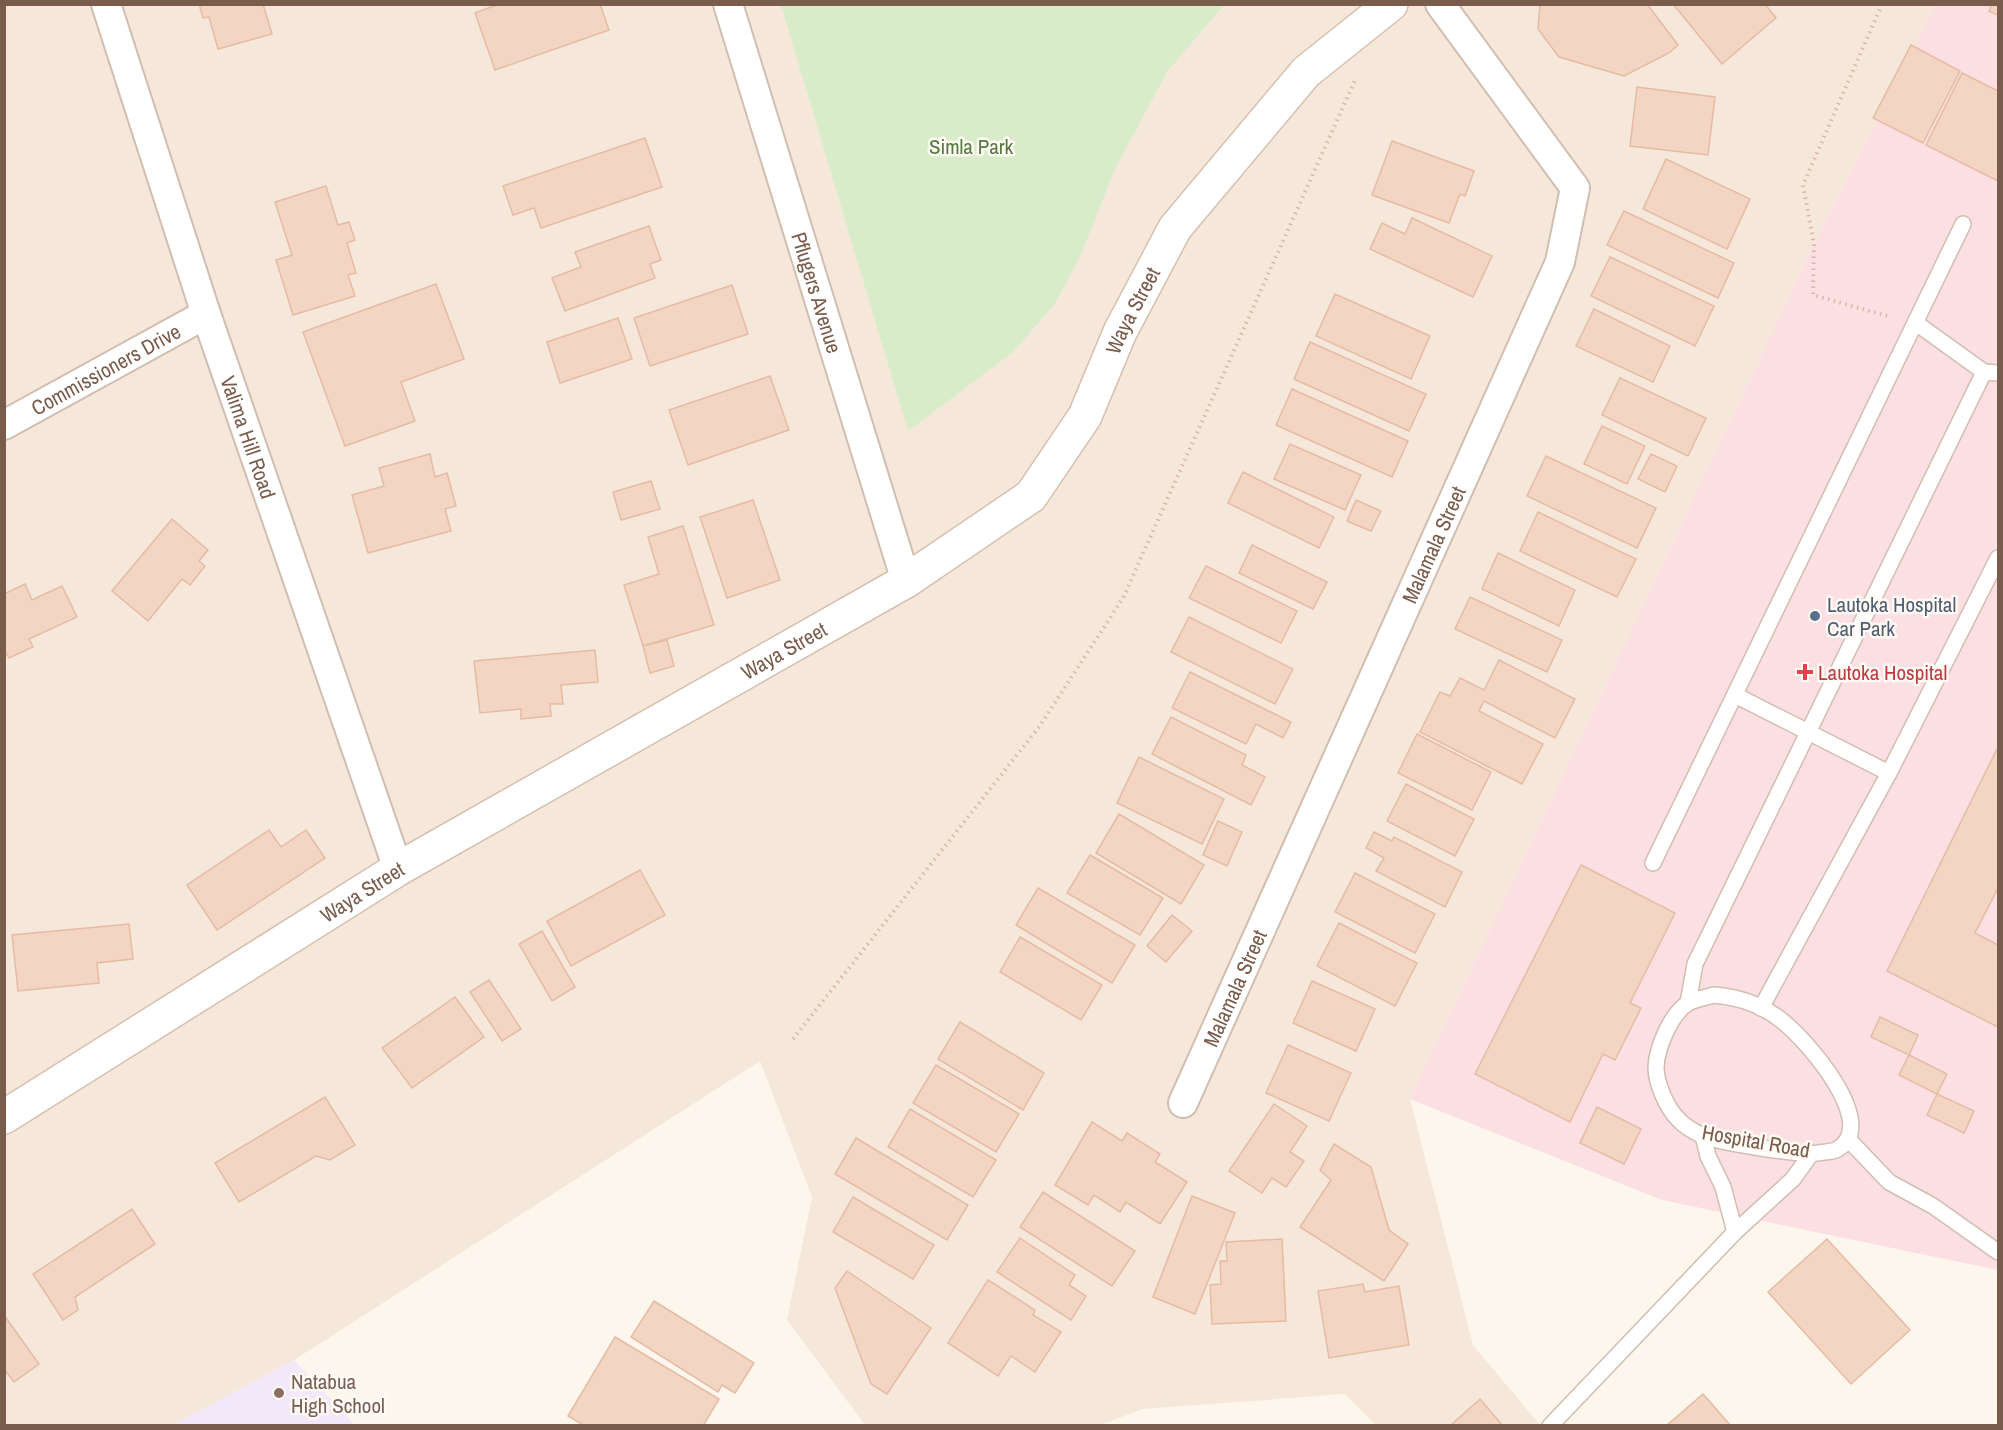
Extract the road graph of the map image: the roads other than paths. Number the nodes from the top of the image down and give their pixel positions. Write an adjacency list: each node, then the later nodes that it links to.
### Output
1 (106, 4): 6 (street, Valima Hill Road)
2 (728, 4): 11 (street, Pflugers Avenue)
3 (1391, 4): 11 (main road, Waya Street)
4 (1440, 4): 19 (street, Malamala Street)
5 (1963, 224): 7 (lane)
6 (206, 314): 9 (street, Commissioners Drive); 16 (street, Valima Hill Road)
7 (1916, 323): 8 (lane); 12 (lane)
8 (1991, 372): 13 (lane)
9 (4, 425)
10 (1998, 558): 14 (lane)
11 (906, 581): 16 (main road, Waya Street)
12 (1734, 695): 13 (lane); 15 (lane)
13 (1808, 735): 14 (lane); 17 (lane)
14 (1889, 773): 18 (lane)
15 (1653, 863)
16 (398, 869): 20 (main road, Waya Street)
17 (1688, 1003): 18 (lane); 21 (lane, Hospital Road)
18 (1761, 1008): 22 (lane)
19 (1183, 1103)
20 (4, 1117)
21 (1703, 1136): 23 (lane, Hospital Road); 24 (lane)
22 (1848, 1139): 23 (lane, Hospital Road); 25 (lane)
23 (1811, 1155): 24 (lane)
24 (1735, 1232): 26 (lane)
25 (1998, 1252)
26 (1550, 1425)

